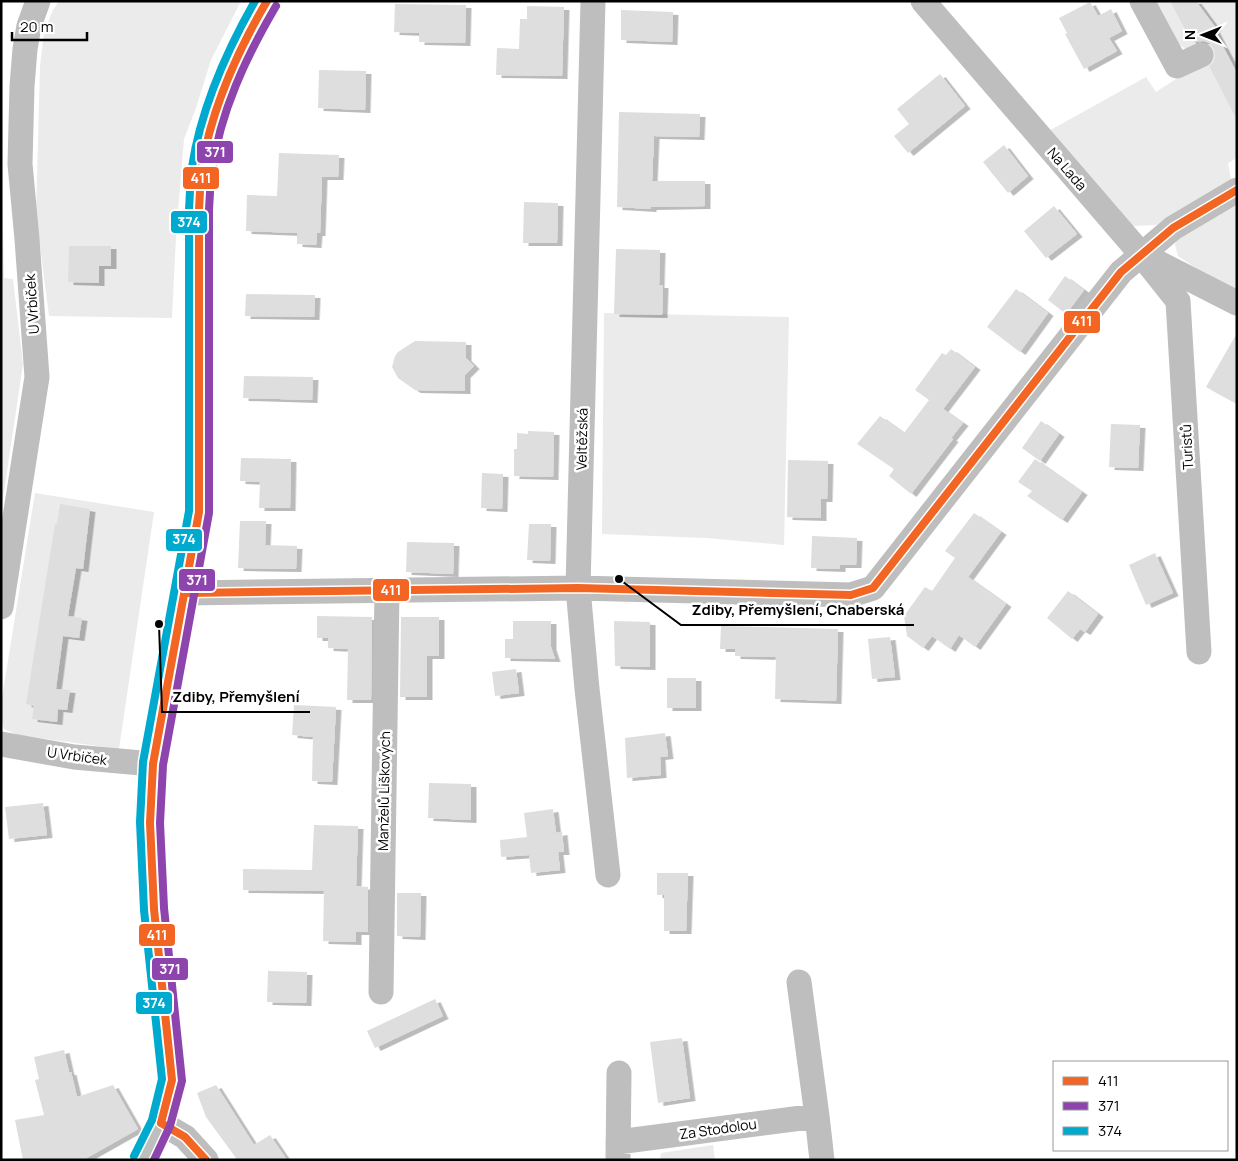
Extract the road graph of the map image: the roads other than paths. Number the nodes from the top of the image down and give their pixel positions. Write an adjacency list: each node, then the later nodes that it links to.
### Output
1 (38, 1): 13 (street, U Vrbiček)
2 (267, 1): 12 (street)
3 (594, 1): 10 (street, Veltěžská)
4 (923, 1): 8 (street, Na Lada)
5 (1142, 1): 6 (street)
6 (1201, 54)
7 (1237, 190): 8 (street)
8 (1140, 254): 9 (street, Na Lada); 10 (street); 14 (street, Turistů)
9 (1237, 303)
10 (578, 588): 11 (street); 17 (street, Veltěžská)
11 (387, 590): 12 (street); 19 (street, Manželů Liškových)
12 (185, 593): 16 (street)
13 (1, 607)
14 (1199, 652)
15 (1, 744): 16 (street, U Vrbiček)
16 (153, 764): 22 (street)
17 (608, 875)
18 (799, 982): 21 (street)
19 (381, 992)
20 (619, 1073): 23 (street, Za Stodolou)
21 (817, 1116): 23 (street, Za Stodolou); 26 (street)
22 (161, 1124): 24 (street); 25 (street)
23 (618, 1151)
24 (143, 1160)
25 (206, 1160)
26 (822, 1160)

